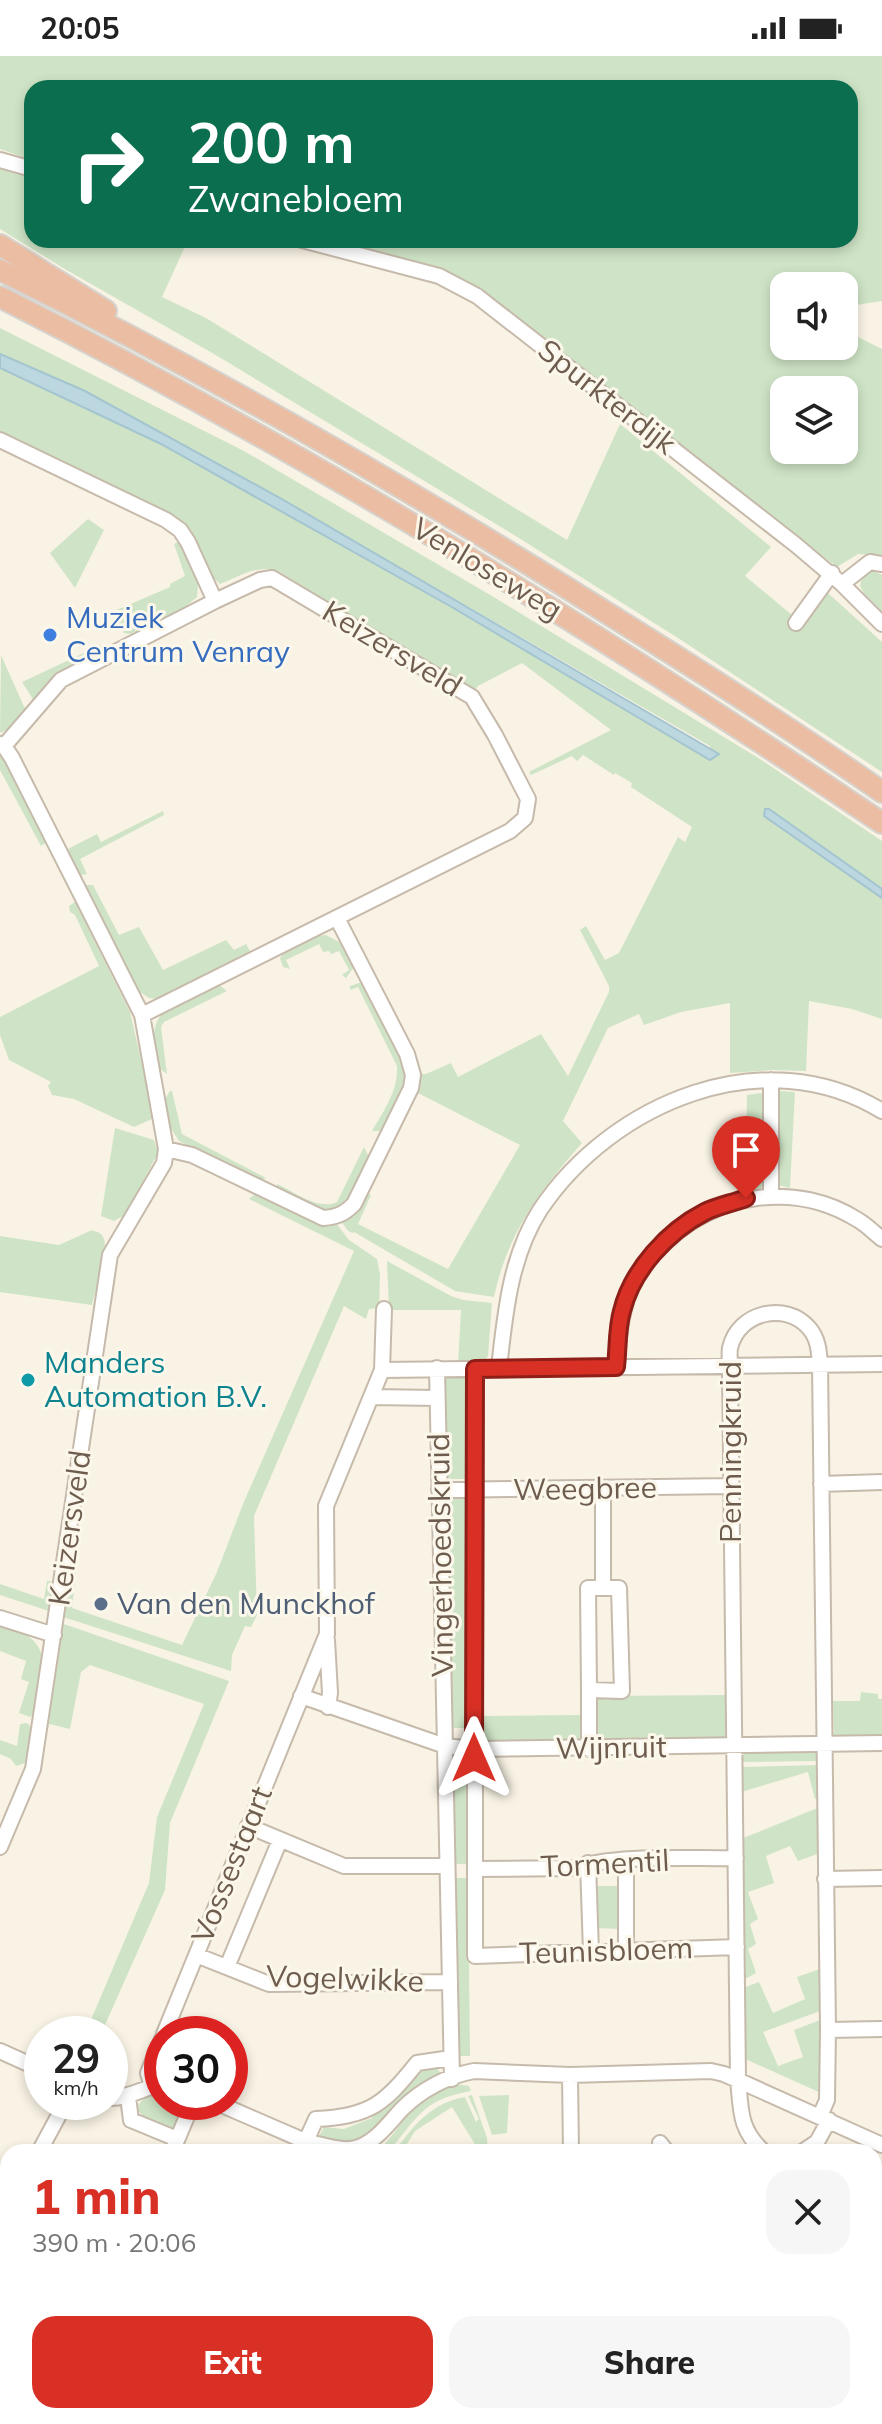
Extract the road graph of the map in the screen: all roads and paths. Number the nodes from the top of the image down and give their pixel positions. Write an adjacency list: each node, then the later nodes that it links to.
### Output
1 (0, 160): 2 (street)
2 (24, 167)
3 (0, 245): 9 (highway)
4 (332, 248): 12 (street, Spurkterdijk)
5 (0, 270): 9 (highway)
6 (0, 297): 8 (highway)
7 (0, 312): 8 (highway)
8 (79, 337): 18 (highway, Venloseweg)
9 (203, 375): 17 (highway, Venloseweg)
10 (0, 440): 13 (street)
11 (882, 564): 12 (street)
12 (837, 579): 14 (street); 15 (street, Spurkterdijk)
13 (215, 601): 16 (street, Keizersveld); 19 (street, Keizersveld)
14 (796, 623)
15 (882, 624)
16 (2, 745): 20 (street, Keizersveld)
17 (882, 792)
18 (882, 823)
19 (337, 918): 20 (street, Keizersveld); 23 (street)
20 (142, 1015): 23 (street, Keizersveld)
21 (771, 1080): 22 (street); 24 (street); 32 (street)
22 (882, 1111)
23 (166, 1149): 46 (street, Keizersveld)
24 (771, 1196): 25 (street); 29 (street)
25 (882, 1239)
26 (384, 1309): 34 (street)
27 (820, 1364): 28 (street); 30 (street); 30 (street, Penningkruid); 38 (street, Penningkruid)
28 (882, 1364)
29 (616, 1367): 30 (street); 32 (street)
30 (730, 1367): 39 (street, Penningkruid)
31 (437, 1368): 33 (street); 34 (street); 36 (street, Vingerhoedskruid)
32 (499, 1368): 33 (street)
33 (475, 1369): 42 (street, Vingerhoedskruid)
34 (382, 1370): 35 (street)
35 (372, 1397): 36 (street); 45 (street)
36 (437, 1398): 41 (street, Vingerhoedskruid)
37 (882, 1482): 38 (street)
38 (821, 1484): 51 (street, Penningkruid)
39 (731, 1486): 40 (street, Weegbree); 53 (street, Penningkruid)
40 (603, 1489): 42 (street, Weegbree); 43 (street)
41 (439, 1490): 42 (street, Weegbree); 52 (street, Vingerhoedskruid)
42 (476, 1490): 54 (street, Vingerhoedskruid)
43 (603, 1588): 47 (street); 47 (street)
44 (0, 1618): 46 (street, Keizersveld)
45 (327, 1634): 48 (street, Vossestaart); 49 (street)
46 (54, 1635): 58 (street, Keizersveld)
47 (589, 1690): 55 (street)
48 (301, 1696): 49 (street, Wijnruit); 56 (street, Vossestaart)
49 (328, 1707): 52 (street, Wijnruit)
50 (882, 1743): 51 (street, Wijnruit)
51 (823, 1745): 53 (street, Wijnruit); 65 (street, Penningkruid)
52 (445, 1746): 54 (street, Wijnruit); 62 (street, Vingerhoedskruid)
53 (734, 1746): 55 (street, Wijnruit); 59 (street, Penningkruid)
54 (474, 1749): 55 (street, Wijnruit); 63 (street, Vingerhoedskruid)
55 (589, 1749)
56 (248, 1826): 57 (street); 69 (street, Vossestaart)
57 (280, 1840): 62 (street); 71 (street, Vossestaart)
58 (0, 1847)
59 (736, 1858): 60 (street, Tormentil); 66 (street, Penningkruid)
60 (626, 1861): 61 (street, Tormentil); 67 (street)
61 (588, 1863): 63 (street, Tormentil); 68 (street)
62 (447, 1866): 72 (street, Vingerhoedskruid)
63 (475, 1869): 70 (street, Vingerhoedskruid)
64 (882, 1878): 65 (street)
65 (825, 1879): 75 (street, Penningkruid)
66 (737, 1947): 67 (street, Teunisbloem); 81 (street, Penningkruid)
67 (626, 1951): 68 (street, Teunisbloem)
68 (591, 1952): 70 (street, Teunisbloem)
69 (196, 1955): 71 (street, Vogelwikke); 73 (street, Vossestaart)
70 (475, 1956)
71 (227, 1967): 72 (street, Vogelwikke)
72 (449, 1982): 77 (street, Vingerhoedskruid)
73 (171, 2016)
74 (882, 2029): 75 (street)
75 (828, 2030): 85 (street, Penningkruid)
76 (0, 2051): 78 (street)
77 (451, 2058): 80 (street, Vingerhoedskruid); 92 (street)
78 (24, 2062)
79 (570, 2075): 80 (street); 81 (street); 94 (street)
80 (452, 2079): 93 (street)
81 (738, 2079): 85 (street); 95 (street, Penningkruid)
82 (144, 2091): 83 (street)
83 (128, 2097): 89 (street)
84 (248, 2118): 91 (street)
85 (825, 2118): 96 (street, Penningkruid); 97 (street)
86 (56, 2120): 88 (street)
87 (186, 2120): 90 (street)
88 (43, 2144)
89 (172, 2144)
90 (176, 2144)
91 (303, 2144)
92 (305, 2144)
93 (368, 2144)
94 (571, 2144)
95 (755, 2144)
96 (814, 2144)
97 (880, 2144)

